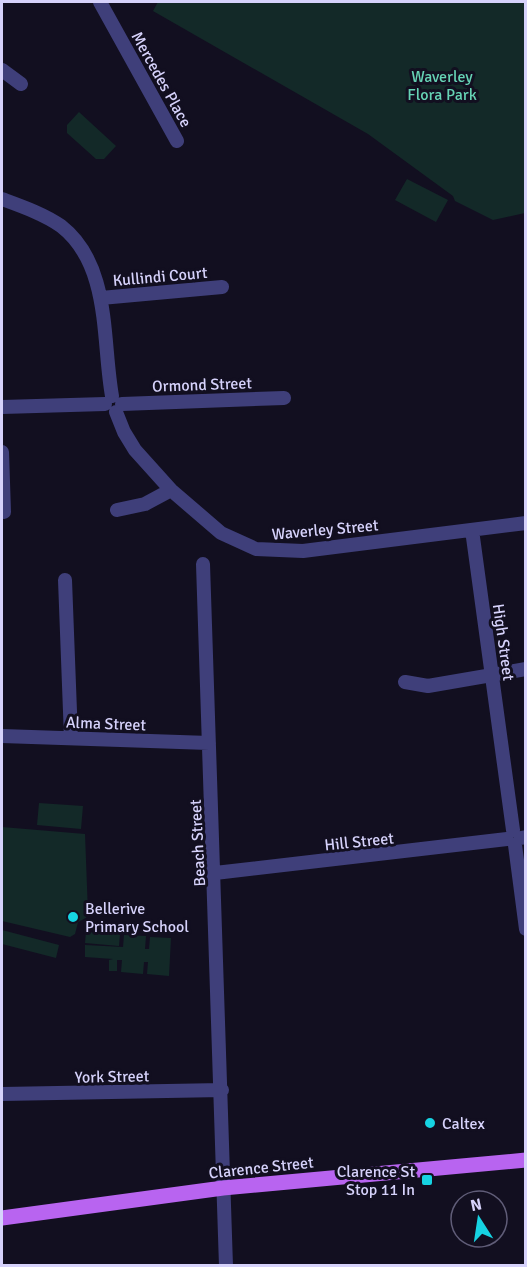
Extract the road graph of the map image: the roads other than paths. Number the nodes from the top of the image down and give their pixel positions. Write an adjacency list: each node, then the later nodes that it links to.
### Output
1 (100, 2): 4 (street, Mercedes Place)
2 (2, 70): 3 (street)
3 (21, 84)
4 (177, 141)
5 (2, 199): 7 (street, Waverley Street)
6 (222, 287): 7 (street, Kullindi Court)
7 (101, 298): 9 (street, Waverley Street)
8 (284, 398): 9 (street, Ormond Street)
9 (114, 404): 10 (street, Ormond Street); 12 (street, Waverley Street)
10 (2, 407)
11 (2, 452): 14 (street)
12 (171, 490): 13 (street); 16 (street, Waverley Street)
13 (117, 510)
14 (4, 512)
15 (525, 523): 16 (street, Waverley Street)
16 (472, 530): 20 (street, High Street)
17 (203, 564): 24 (street, Beach Street)
18 (70, 588): 23 (street)
19 (525, 669): 20 (street)
20 (492, 675): 21 (street); 25 (street, High Street)
21 (405, 682)
22 (2, 736): 23 (street, Alma Street)
23 (71, 738): 24 (street, Alma Street)
24 (209, 743): 26 (street, Beach Street)
25 (516, 838): 26 (street, Hill Street); 27 (street, High Street)
26 (215, 873): 28 (street, Beach Street)
27 (525, 929)
28 (222, 1090): 29 (street, York Street); 31 (street, Beach Street)
29 (2, 1094)
30 (525, 1160): 31 (main road, Clarence Street)
31 (223, 1188): 32 (main road, Clarence Street); 33 (street, Beach Street)
32 (2, 1218)
33 (226, 1266)

